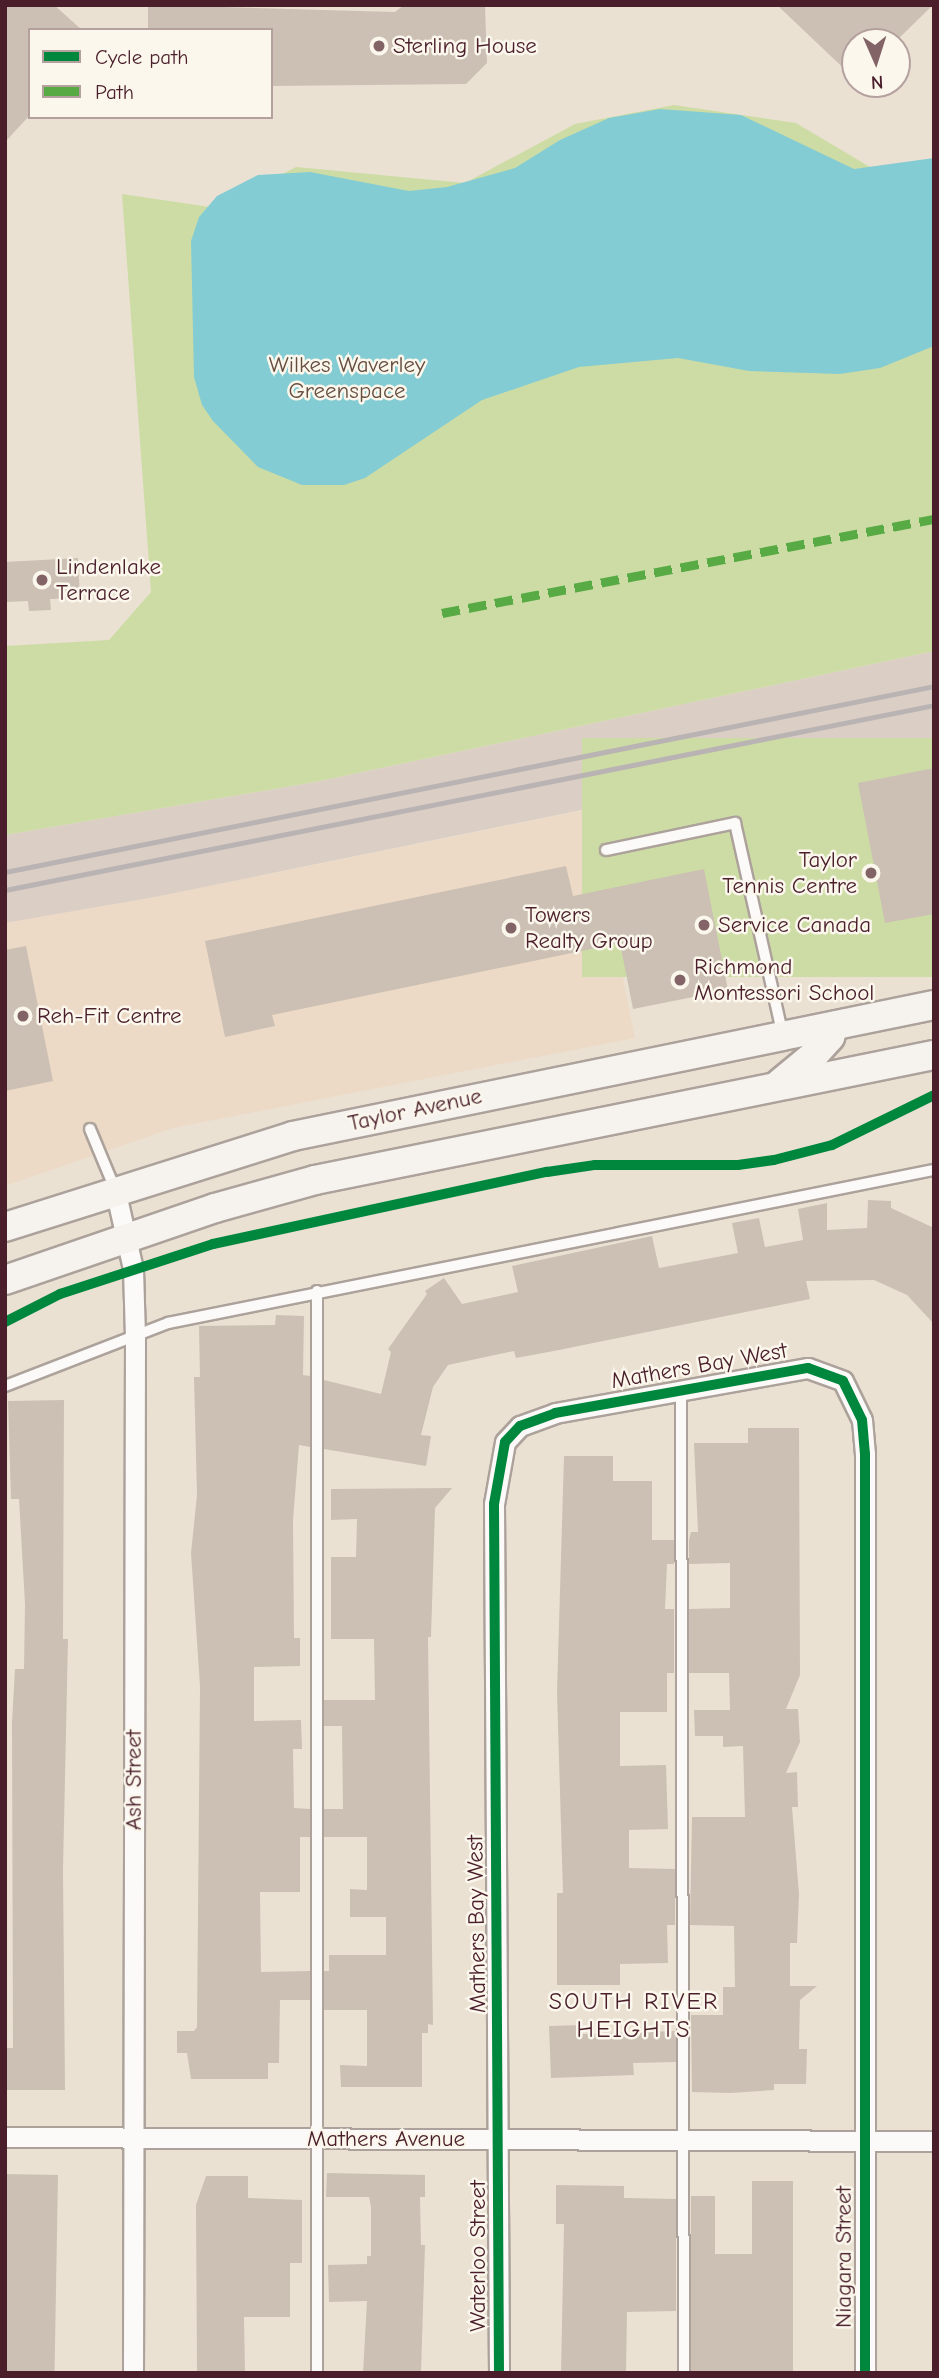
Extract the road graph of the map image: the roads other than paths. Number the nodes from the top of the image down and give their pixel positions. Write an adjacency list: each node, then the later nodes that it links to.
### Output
1 (606, 850): 4 (lane)
2 (934, 1005): 3 (main road, Taylor Avenue)
3 (834, 1026): 4 (main road, Taylor Avenue); 6 (main road, Taylor Avenue)
4 (783, 1036): 9 (main road, Taylor Avenue)
5 (934, 1055): 6 (main road, Taylor Avenue)
6 (775, 1086): 11 (main road, Taylor Avenue)
7 (90, 1129): 9 (lane)
8 (934, 1170): 13 (lane)
9 (115, 1189): 10 (main road, Taylor Avenue); 11 (street, Ash Street)
10 (5, 1227)
11 (126, 1238): 12 (main road, Taylor Avenue); 14 (street, Ash Street)
12 (5, 1280)
13 (317, 1292): 14 (lane); 19 (lane)
14 (135, 1335): 15 (lane); 18 (street, Ash Street)
15 (5, 1386)
16 (681, 1390): 20 (street, Mathers Bay West); 21 (lane); 22 (street, Mathers Bay West)
17 (5, 2137): 18 (street, Mathers Avenue)
18 (134, 2137): 19 (street, Mathers Avenue); 24 (street, Ash Street)
19 (318, 2138): 20 (street, Mathers Avenue); 25 (lane)
20 (500, 2139): 21 (street, Mathers Avenue); 26 (street, Waterloo Street)
21 (685, 2140): 22 (street, Mathers Avenue); 27 (lane)
22 (866, 2141): 23 (street, Mathers Avenue); 28 (street, Niagara Street)
23 (934, 2141)
24 (133, 2373)
25 (317, 2373)
26 (499, 2373)
27 (684, 2373)
28 (864, 2373)

